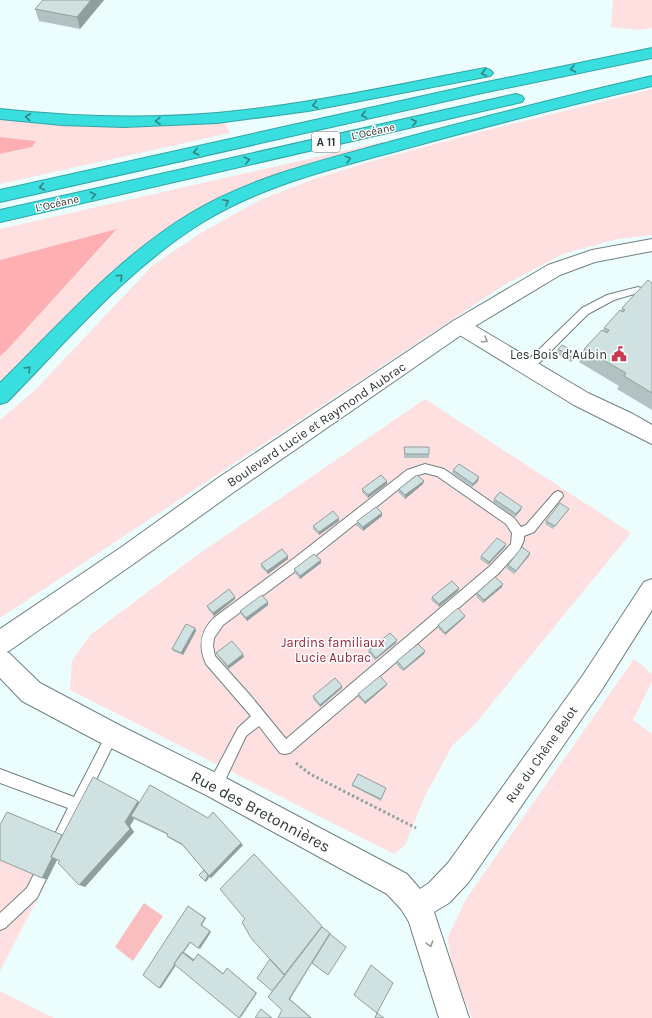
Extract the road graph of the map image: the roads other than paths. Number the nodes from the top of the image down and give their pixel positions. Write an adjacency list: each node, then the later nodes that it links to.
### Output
1 (652, 48): 5 (highway, one-way to 5)
2 (652, 53): 6 (highway, L’Océane / A 11, one-way to 6)
3 (652, 70): 7 (highway, L’Océane / A 11, one-way to 3)
4 (652, 81): 12 (highway, one-way to 4)
5 (0, 114)
6 (0, 196)
7 (0, 216)
8 (652, 245): 10 (street, Boulevard Lucie et Raymond Aubrac)
9 (638, 290): 11 (lane)
10 (460, 326): 11 (street, one-way to 11); 17 (street, Boulevard Lucie et Raymond Aubrac)
11 (529, 366): 13 (street)
12 (0, 396)
13 (652, 435)
14 (558, 496): 15 (lane)
15 (518, 533): 19 (lane); 19 (lane)
16 (652, 590): 26 (street, Rue du Chêne Belot)
17 (0, 643)
18 (0, 661): 20 (street, Rue des Bretonnières)
19 (259, 717): 22 (lane)
20 (112, 736): 22 (street, Rue des Bretonnières); 23 (lane)
21 (0, 776): 23 (lane)
22 (215, 786): 26 (street, Rue des Bretonnières)
23 (76, 805): 24 (lane)
24 (62, 836)
25 (40, 877): 27 (lane)
26 (417, 907): 28 (street, Rue des Bretonnières, one-way to 28)
27 (0, 923)
28 (454, 1018)

